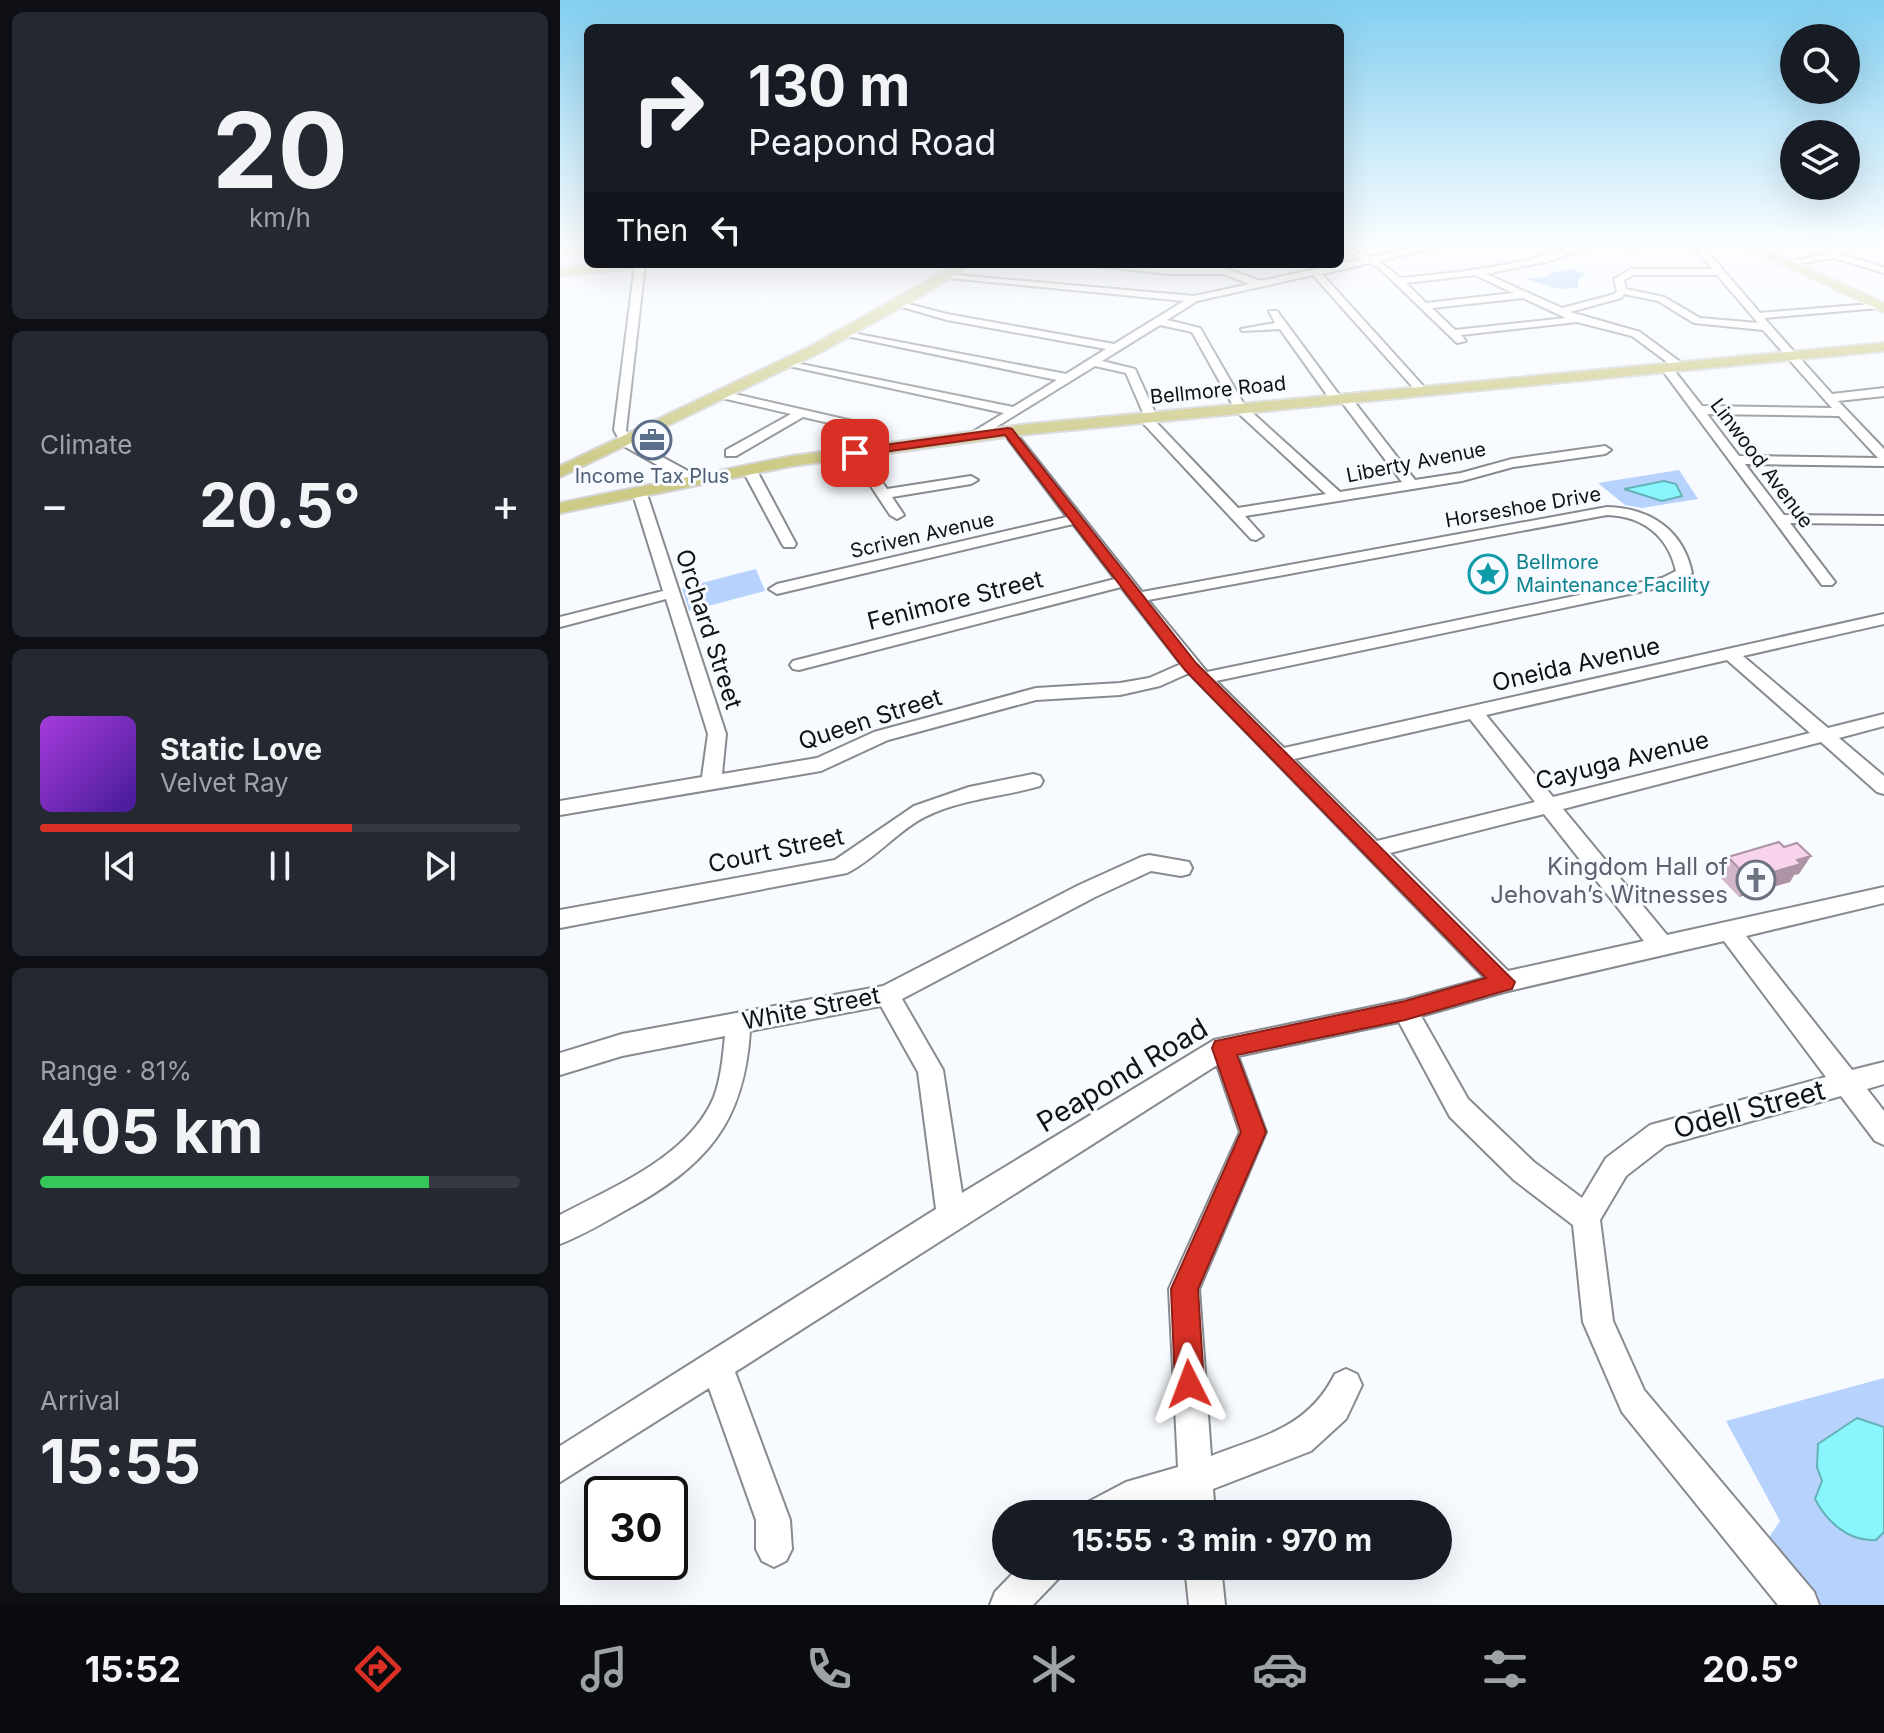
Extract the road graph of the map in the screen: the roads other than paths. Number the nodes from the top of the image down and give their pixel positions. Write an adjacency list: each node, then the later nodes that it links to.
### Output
1 (633, 319): 38 (street)
2 (870, 319): 16 (main road)
3 (962, 319): 17 (street)
4 (1161, 319): 11 (street)
5 (1277, 319): 13 (street)
6 (1357, 319): 25 (street)
7 (1438, 319): 8 (street)
8 (1577, 319): 23 (street, Linwood Avenue)
9 (1694, 319): 14 (street)
10 (1759, 319): 14 (street)
11 (1157, 321): 19 (street); 30 (street)
12 (1067, 322): 17 (street)
13 (1282, 326): 15 (street); 29 (street)
14 (1766, 327): 20 (street)
15 (1246, 329)
16 (842, 334): 22 (main road); 24 (street)
17 (1051, 336): 19 (street)
18 (1884, 347): 20 (main road, Bellmore Road)
19 (1116, 348): 21 (street)
20 (1790, 355): 23 (main road, Bellmore Road); 28 (street)
21 (1092, 362): 24 (street); 35 (street)
22 (786, 364): 27 (main road); 32 (street)
23 (1673, 367): 25 (main road, Bellmore Road); 31 (street, Linwood Avenue)
24 (1067, 378): 32 (street)
25 (1422, 391): 29 (main road, Bellmore Road)
26 (1884, 392): 28 (street)
27 (726, 396): 34 (street); 38 (main road)
28 (1829, 398): 33 (street)
29 (1341, 399): 30 (main road, Bellmore Road); 49 (street)
30 (1240, 408): 35 (main road, Bellmore Road); 52 (street)
31 (1697, 410): 33 (street); 44 (street, Linwood Avenue)
32 (1014, 411): 37 (street)
33 (1842, 412): 43 (street)
34 (802, 413): 39 (street); 41 (street)
35 (1148, 417): 36 (main road, Bellmore Road); 54 (street)
36 (1008, 431): 37 (main road, Bellmore Road); 56 (street)
37 (975, 436): 39 (main road, Bellmore Road)
38 (626, 442): 46 (main road); 47 (street)
39 (882, 449): 42 (main road, Bellmore Road)
40 (1605, 450): 49 (street, Liberty Avenue)
41 (731, 453)
42 (855, 453): 45 (main road, Bellmore Road); 51 (street)
43 (1882, 453): 44 (street)
44 (1734, 460): 57 (street, Linwood Avenue)
45 (749, 469): 47 (main road, Bellmore Road); 60 (street)
46 (560, 472)
47 (694, 480): 50 (main road, Bellmore Road)
48 (971, 480): 51 (street)
49 (1411, 485): 52 (street, Liberty Avenue)
50 (639, 491): 53 (main road, Bellmore Road); 64 (street, Orchard Street)
51 (884, 494): 55 (street)
52 (1337, 497): 54 (street, Liberty Avenue)
53 (560, 508)
54 (1235, 513): 59 (street)
55 (897, 515)
56 (1076, 519): 61 (street); 63 (street, Scriven Avenue)
57 (1779, 519): 58 (street); 62 (street, Linwood Avenue)
58 (1884, 520)
59 (1256, 536)
60 (789, 544)
61 (1123, 582): 65 (street); 69 (street, Fenimore Street)
62 (1827, 582)
63 (777, 589)
64 (672, 593): 67 (street); 76 (street, Orchard Street)
65 (1135, 598): 70 (street); 70 (street, Horseshoe Drive)
66 (1884, 619): 68 (street, Oneida Avenue)
67 (560, 622)
68 (1730, 654): 71 (street, Oneida Avenue); 73 (street)
69 (799, 665)
70 (1196, 672): 74 (street); 76 (street, Queen Street)
71 (1474, 712): 74 (street, Oneida Avenue); 78 (street)
72 (1884, 720): 73 (street, Cayuga Avenue)
73 (1824, 735): 77 (street); 78 (street, Cayuga Avenue)
74 (1279, 756): 80 (street)
75 (1033, 781): 83 (street, Court Street)
76 (711, 782): 79 (street, Queen Street)
77 (1884, 787)
78 (1549, 805): 80 (street, Cayuga Avenue); 85 (street)
79 (560, 808)
80 (1373, 850): 86 (street)
81 (1181, 868): 87 (street, White Street)
82 (1884, 895): 84 (street, Peapond Road)
83 (560, 919)
84 (1729, 931): 85 (street, Peapond Road); 93 (street)
85 (1662, 946): 86 (street, Peapond Road)
86 (1504, 982): 88 (street, Peapond Road)
87 (887, 995): 89 (street, White Street); 95 (street)
88 (1405, 1010): 90 (street, Peapond Road); 96 (street)
89 (738, 1021): 91 (street, White Street); 97 (street)
90 (1223, 1048): 95 (street, Peapond Road); 101 (street)
91 (560, 1064)
92 (1884, 1073): 93 (street, Odell Street)
93 (1845, 1082): 94 (street); 96 (street, Odell Street)
94 (1884, 1132)
95 (951, 1216): 98 (street, Peapond Road)
96 (1586, 1218): 109 (street)
97 (560, 1230)
98 (717, 1365): 100 (street, Peapond Road); 104 (street)
99 (1346, 1385): 101 (street)
100 (560, 1465)
101 (1195, 1479): 102 (street); 103 (street)
102 (1127, 1500)
103 (1197, 1500)
104 (774, 1549)
105 (1032, 1580): 107 (street)
106 (1204, 1580): 108 (street)
107 (1008, 1605)
108 (1207, 1605)
109 (1801, 1605)

